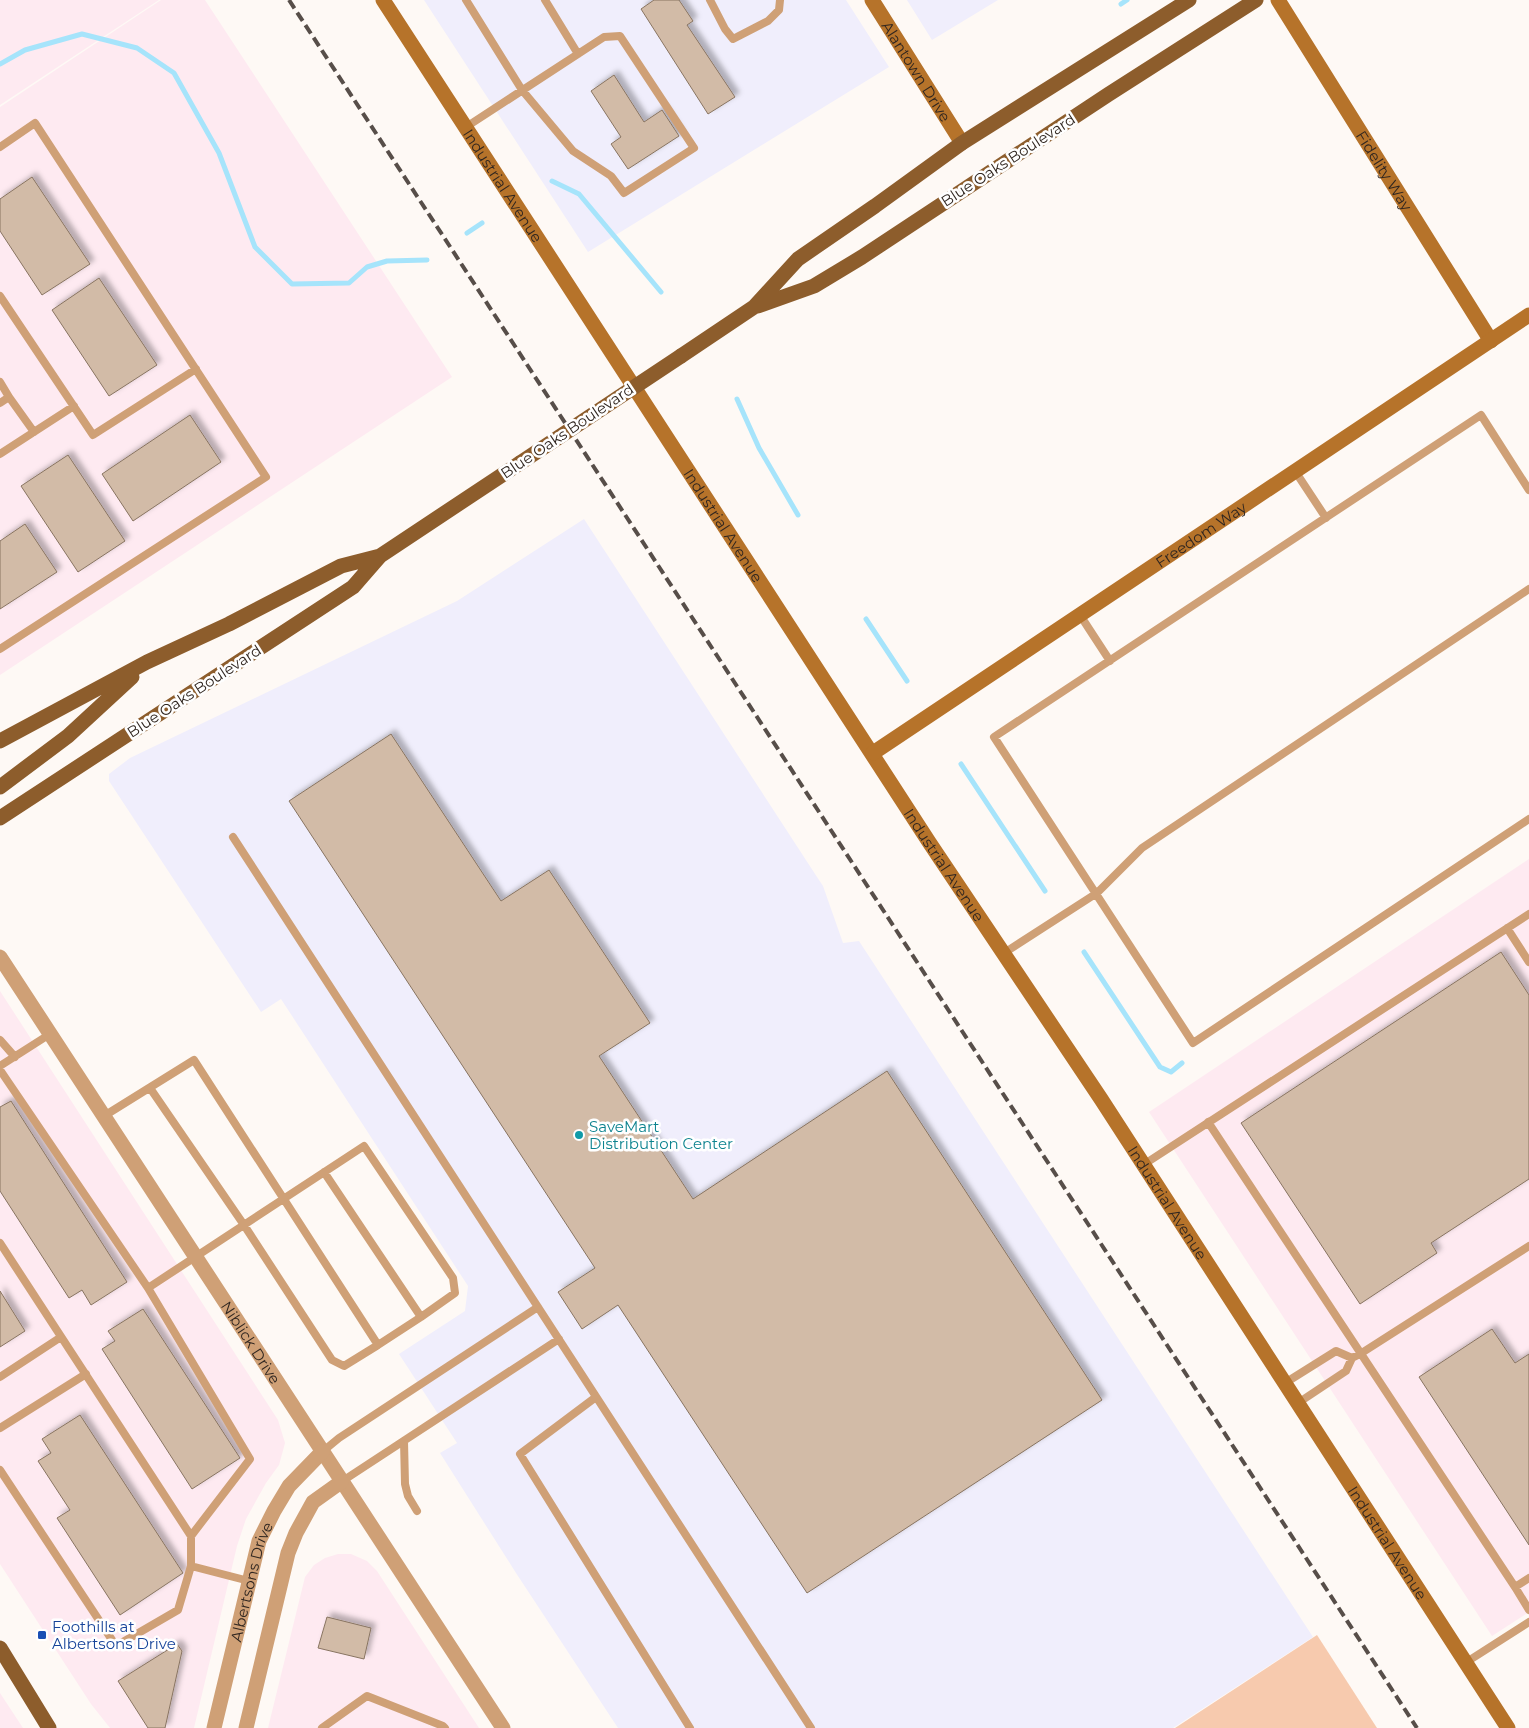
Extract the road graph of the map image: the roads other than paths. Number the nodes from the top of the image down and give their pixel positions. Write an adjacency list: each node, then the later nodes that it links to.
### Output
1 (383, 0): 12 (street, Industrial Avenue)
2 (466, 0): 11 (lane)
3 (545, 0): 10 (lane)
4 (710, 0): 5 (lane)
5 (780, 0)
6 (872, 0): 13 (street, Alantown Drive)
7 (1189, 0): 13 (main road, Blue Oaks Boulevard)
8 (1256, 0): 16 (main road, Blue Oaks Boulevard)
9 (1278, 0): 18 (street, Fidelity Way)
10 (578, 54): 11 (lane); 11 (lane)
11 (522, 90): 12 (lane)
12 (466, 127): 36 (street, Industrial Avenue)
13 (962, 143): 16 (main road, Blue Oaks Boulevard)
14 (0, 147): 19 (lane)
15 (0, 296): 23 (lane)
16 (754, 307): 29 (main road, Blue Oaks Boulevard, bridge)
17 (1529, 315): 18 (street, Freedom Way)
18 (1491, 341): 26 (street, Freedom Way)
19 (196, 369): 23 (lane); 32 (lane)
20 (0, 382): 21 (lane)
21 (9, 397): 22 (lane); 24 (lane)
22 (0, 403)
23 (74, 406): 24 (lane)
24 (34, 432): 25 (lane)
25 (0, 454)
26 (1295, 471): 28 (lane); 31 (street, Freedom Way)
27 (1529, 490): 28 (lane)
28 (1326, 518): 33 (lane)
29 (380, 556): 34 (main road, Blue Oaks Boulevard); 38 (main road, Blue Oaks Boulevard)
30 (1529, 589): 41 (lane)
31 (1080, 615): 33 (lane); 36 (street, Freedom Way)
32 (0, 649)
33 (1110, 661): 41 (lane)
34 (147, 662): 35 (main road, Blue Oaks Boulevard); 37 (main road)
35 (0, 741)
36 (873, 753): 44 (street, Industrial Avenue)
37 (0, 787)
38 (0, 818)
39 (1529, 819): 41 (lane)
40 (233, 837): 62 (lane)
41 (1097, 893): 44 (lane)
42 (1529, 914): 43 (lane)
43 (1507, 928): 46 (lane); 53 (lane)
44 (1004, 953): 54 (street, Industrial Avenue)
45 (0, 957): 47 (street, Niblick Drive)
46 (1529, 962)
47 (50, 1034): 49 (lane); 52 (street, Niblick Drive)
48 (0, 1040): 49 (lane)
49 (15, 1057): 50 (lane)
50 (0, 1068): 61 (lane)
51 (150, 1088): 52 (lane); 56 (lane); 57 (lane)
52 (104, 1116): 60 (street, Niblick Drive)
53 (1208, 1122): 54 (lane); 67 (lane)
54 (1143, 1165): 70 (street, Industrial Avenue)
55 (324, 1172): 56 (lane); 63 (lane); 63 (lane)
56 (283, 1199): 57 (lane); 66 (lane)
57 (244, 1225): 60 (lane); 66 (lane)
58 (0, 1243): 64 (lane)
59 (1529, 1246): 67 (lane)
60 (195, 1256): 61 (lane); 75 (street, Niblick Drive)
61 (148, 1288): 79 (lane)
62 (538, 1307): 65 (lane); 75 (lane)
63 (420, 1316): 66 (lane)
64 (61, 1337): 68 (lane); 69 (lane)
65 (558, 1339): 71 (lane); 74 (lane)
66 (378, 1345)
67 (1356, 1356): 70 (lane); 72 (lane); 83 (lane)
68 (86, 1374): 73 (lane); 79 (lane)
69 (0, 1377)
70 (1285, 1383): 72 (street, Industrial Avenue)
71 (596, 1397): 94 (lane); 95 (lane)
72 (1298, 1403): 87 (street, Industrial Avenue)
73 (0, 1428)
74 (404, 1440): 77 (lane); 78 (lane)
75 (322, 1452): 77 (street, Niblick Drive); 82 (street, Albertsons Drive)
76 (0, 1470): 80 (lane)
77 (341, 1482): 90 (street, Albertsons Drive); 93 (street, Niblick Drive)
78 (417, 1511)
79 (191, 1536): 80 (lane)
80 (191, 1566): 82 (lane)
81 (1529, 1578): 83 (lane)
82 (249, 1581): 89 (street, Albertsons Drive)
83 (1515, 1587): 84 (lane)
84 (1529, 1610)
85 (1529, 1622): 87 (lane)
86 (0, 1648): 88 (main road)
87 (1465, 1663): 96 (street, Industrial Avenue)
88 (49, 1728)
89 (214, 1728)
90 (246, 1728)
91 (322, 1728): 92 (lane)
92 (445, 1728)
93 (503, 1728)
94 (690, 1728)
95 (811, 1728)
96 (1508, 1728)

